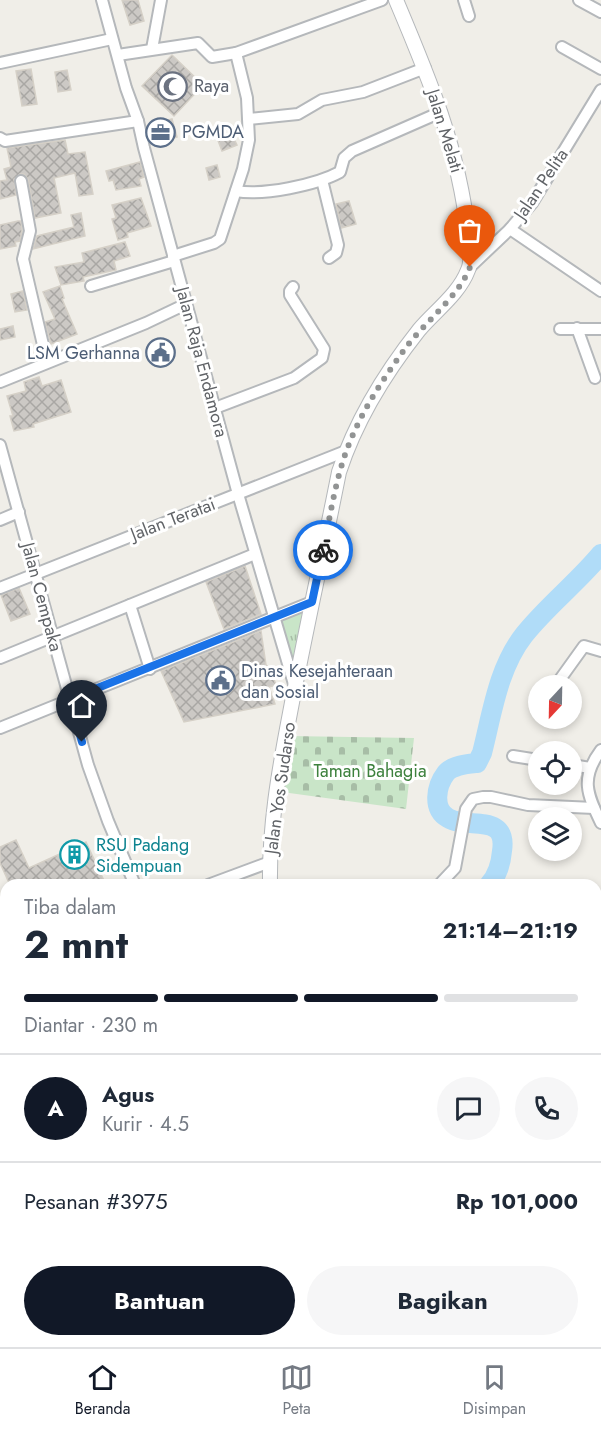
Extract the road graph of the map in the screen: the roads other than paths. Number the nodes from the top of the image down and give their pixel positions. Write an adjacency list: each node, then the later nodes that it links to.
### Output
1 (102, 0): 9 (street, Jalan Raja Endamora)
2 (161, 0): 11 (street)
3 (382, 0): 12 (street)
4 (396, 0): 15 (street, Jalan Melati)
5 (464, 0): 8 (street)
6 (579, 0): 7 (street)
7 (601, 12)
8 (469, 16)
9 (112, 39): 13 (street, Jalan Raja Endamora); 14 (street)
10 (562, 47): 16 (street)
11 (152, 49): 12 (street); 13 (street)
12 (236, 53): 19 (street)
13 (118, 55): 20 (street, Jalan Raja Endamora)
14 (0, 63)
15 (425, 68): 18 (street, Jalan Melati); 19 (street)
16 (601, 69)
17 (601, 90): 25 (street, Jalan Pelita)
18 (441, 112): 22 (street); 28 (street, Jalan Melati)
19 (249, 119): 24 (street)
20 (138, 121): 21 (street); 26 (street, Jalan Raja Endamora)
21 (0, 138)
22 (322, 180): 24 (street); 27 (street)
23 (21, 181): 36 (street)
24 (236, 191): 26 (street)
25 (510, 229): 28 (street, Jalan Pelita); 31 (street)
26 (173, 258): 29 (street); 32 (street, Jalan Raja Endamora)
27 (329, 258)
28 (470, 267): 41 (street, Jalan Yos Sudarso)
29 (91, 286)
30 (294, 287): 39 (street)
31 (601, 291)
32 (186, 304): 36 (street); 39 (street, Jalan Raja Endamora)
33 (577, 328): 34 (street); 35 (street); 37 (street)
34 (560, 329)
35 (601, 329)
36 (47, 362): 38 (street)
37 (595, 378)
38 (0, 382)
39 (215, 408): 42 (street, Jalan Raja Endamora)
40 (0, 447): 43 (street, Jalan Cempaka)
41 (346, 451): 42 (street, Jalan Teratai); 48 (street, Jalan Yos Sudarso)
42 (238, 494): 45 (street, Jalan Raja Endamora); 46 (street, Jalan Teratai)
43 (19, 512): 44 (street); 46 (street, Jalan Cempaka)
44 (0, 520)
45 (255, 554): 49 (street); 50 (street, Jalan Raja Endamora)
46 (36, 573): 47 (street, Jalan Teratai); 51 (street, Jalan Cempaka)
47 (0, 588)
48 (312, 602): 50 (street); 56 (street, Jalan Yos Sudarso)
49 (130, 605): 51 (street); 54 (street)
50 (275, 618): 54 (street); 56 (street, Jalan Raja Endamora)
51 (53, 635): 53 (street); 57 (street, Jalan Cempaka)
52 (600, 649): 55 (street)
53 (0, 658)
54 (150, 669): 57 (street)
55 (563, 675)
56 (295, 686): 66 (street, Jalan Yos Sudarso)
57 (70, 699): 58 (street); 67 (street, Jalan Cempaka)
58 (0, 728)
59 (601, 750): 63 (street)
60 (513, 756): 61 (street)
61 (528, 758)
62 (582, 767): 63 (street)
63 (590, 768): 64 (street)
64 (594, 808): 65 (street); 70 (street)
65 (601, 823)
66 (270, 862): 68 (street); 69 (street, Jalan Yos Sudarso)
67 (132, 879)
68 (225, 879)
69 (270, 879)
70 (445, 879)

